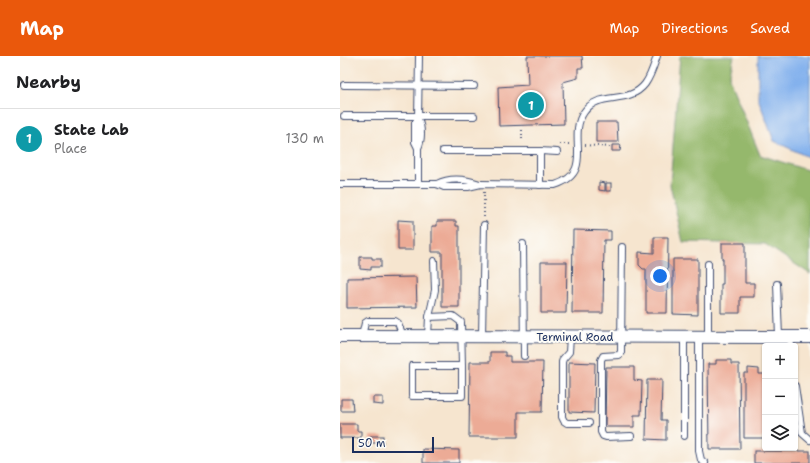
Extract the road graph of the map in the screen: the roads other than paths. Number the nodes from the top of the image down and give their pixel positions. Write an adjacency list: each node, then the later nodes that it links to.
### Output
1 (419, 56): 4 (lane)
2 (657, 56): 14 (lane)
3 (344, 85): 4 (lane)
4 (418, 86): 5 (lane); 8 (lane)
5 (474, 86)
6 (344, 116): 8 (lane)
7 (474, 116): 8 (lane)
8 (418, 117): 13 (lane)
9 (443, 151): 10 (lane)
10 (540, 152): 11 (lane); 14 (lane)
11 (557, 152)
12 (340, 184): 13 (lane)
13 (418, 184): 14 (lane)
14 (540, 185)
15 (484, 225): 25 (lane)
16 (523, 244): 26 (lane)
17 (622, 247): 28 (lane)
18 (434, 261): 21 (lane)
19 (708, 264): 30 (lane)
20 (777, 284): 32 (lane)
21 (429, 317): 23 (lane); 24 (lane)
22 (340, 336): 23 (street, Terminal Road)
23 (428, 336): 24 (street, Terminal Road)
24 (461, 336): 25 (street, Terminal Road); 34 (lane)
25 (482, 336): 26 (street, Terminal Road)
26 (523, 337): 27 (street, Terminal Road); 33 (lane)
27 (570, 337): 28 (street, Terminal Road); 36 (lane)
28 (621, 337): 29 (street, Terminal Road); 37 (lane)
29 (684, 337): 30 (street, Terminal Road); 38 (lane)
30 (704, 337): 32 (street, Terminal Road); 40 (lane)
31 (810, 338): 32 (street, Terminal Road)
32 (787, 340)
33 (524, 356)
34 (462, 366): 34 (lane)
35 (798, 406): 39 (lane)
36 (589, 423)
37 (631, 436)
38 (684, 436)
39 (810, 440)
40 (705, 463)

